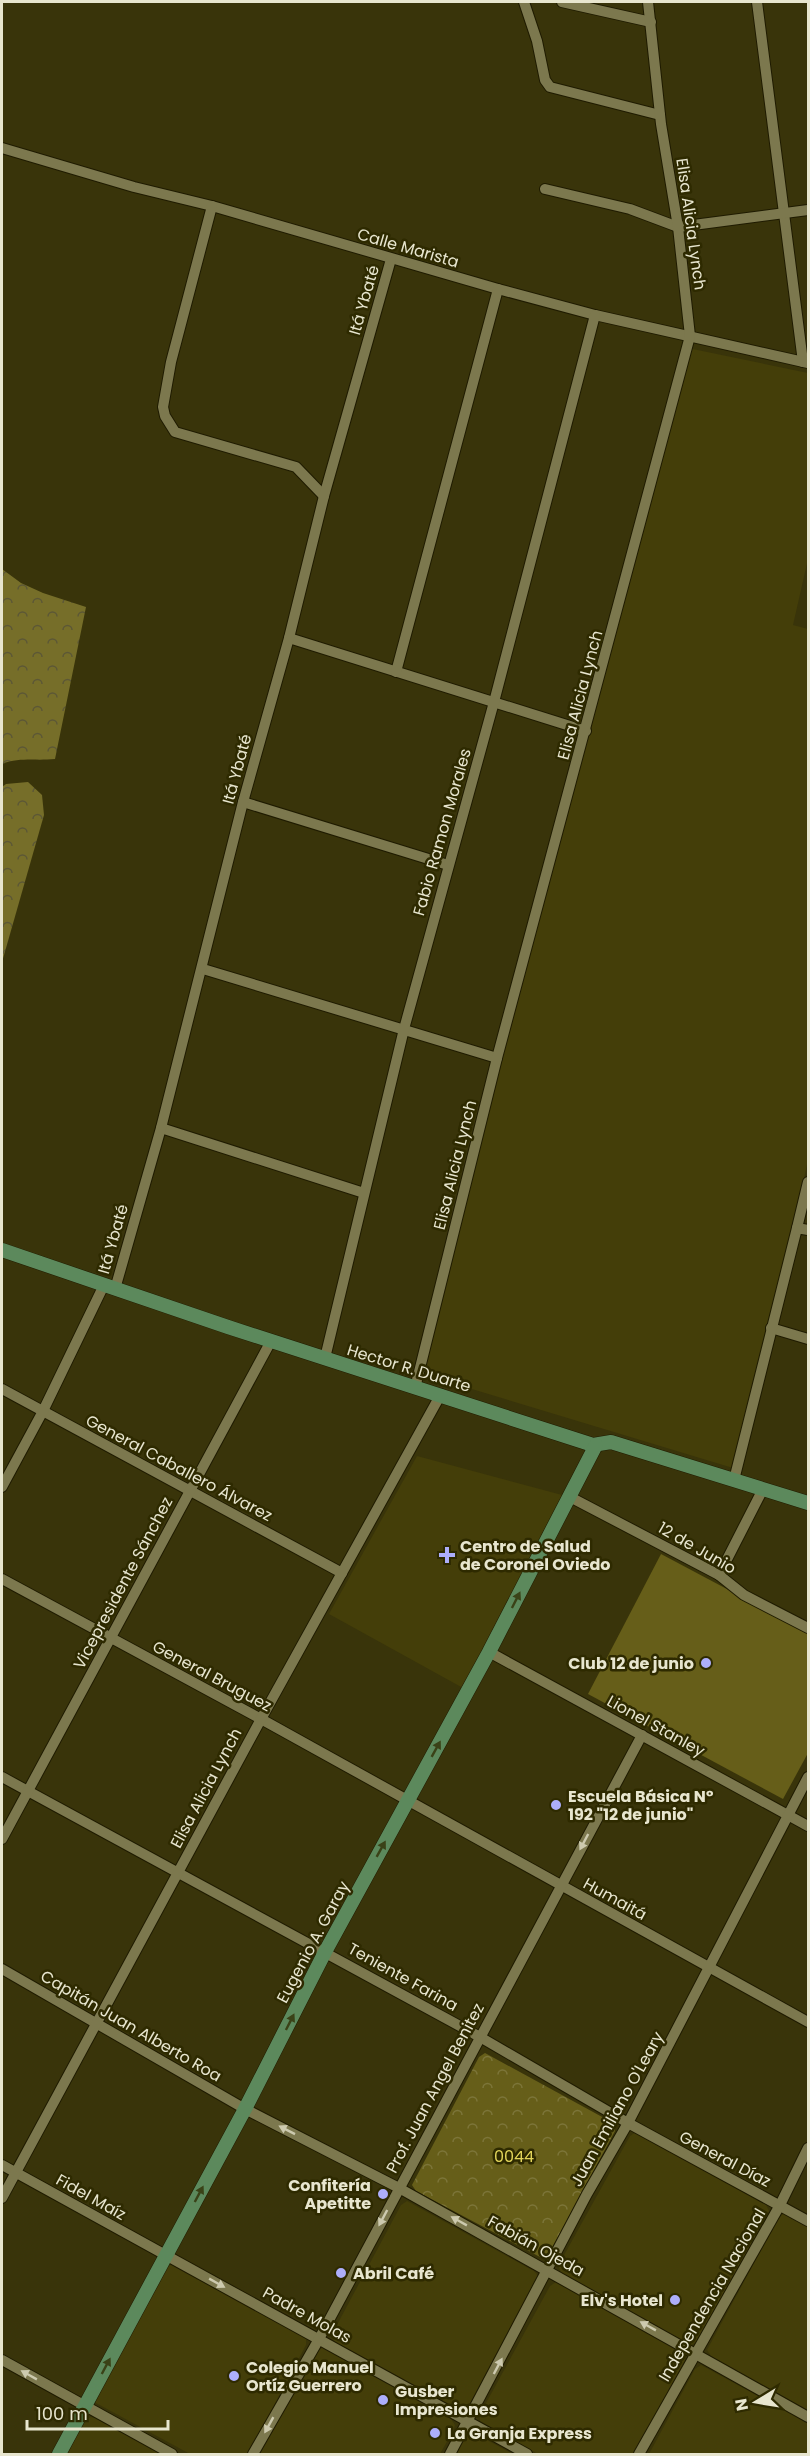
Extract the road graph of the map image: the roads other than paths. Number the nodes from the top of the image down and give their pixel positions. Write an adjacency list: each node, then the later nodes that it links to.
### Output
1 (524, 2): 6 (street)
2 (562, 2): 5 (street)
3 (648, 2): 5 (street, Elisa Alicia Lynch)
4 (757, 2): 11 (street)
5 (651, 22): 6 (street, Elisa Alicia Lynch)
6 (660, 115): 12 (street, Elisa Alicia Lynch)
7 (2, 148): 9 (street, Calle Marista)
8 (545, 189): 12 (street)
9 (212, 206): 13 (street, Calle Marista); 18 (street)
10 (808, 210): 11 (street)
11 (784, 214): 12 (street); 17 (street)
12 (678, 227): 16 (street, Elisa Alicia Lynch)
13 (392, 259): 14 (street, Calle Marista); 18 (street, Itá Ybaté)
14 (498, 289): 15 (street, Calle Marista); 20 (street)
15 (595, 315): 16 (street, Calle Marista); 21 (street, Fabio Ramon Morales)
16 (690, 336): 17 (street, Calle Marista); 22 (street, Elisa Alicia Lynch)
17 (806, 363)
18 (324, 496): 19 (street, Itá Ybaté)
19 (289, 638): 20 (street); 23 (street, Itá Ybaté)
20 (396, 672): 21 (street)
21 (494, 702): 22 (street); 24 (street, Fabio Ramon Morales)
22 (586, 731): 27 (street, Elisa Alicia Lynch)
23 (243, 802): 24 (street); 25 (street, Itá Ybaté)
24 (448, 865): 26 (street, Fabio Ramon Morales)
25 (203, 969): 26 (street); 28 (street, Itá Ybaté)
26 (404, 1029): 27 (street); 30 (street, Fabio Ramon Morales)
27 (497, 1058): 39 (street, Elisa Alicia Lynch)
28 (161, 1128): 30 (street); 34 (street, Itá Ybaté)
29 (808, 1182): 31 (street)
30 (364, 1193): 38 (street, Fabio Ramon Morales)
31 (796, 1228): 32 (street); 35 (street)
32 (808, 1230)
33 (2, 1250): 34 (street, Hector R. Duarte)
34 (109, 1287): 37 (street, Hector R. Duarte); 42 (street, Itá Ybaté)
35 (771, 1328): 36 (street); 44 (street)
36 (808, 1339)
37 (271, 1341): 38 (street, Hector R. Duarte); 47 (street, Vicepresidente Sánchez)
38 (325, 1358): 39 (street, Hector R. Duarte)
39 (415, 1388): 41 (street, Hector R. Duarte)
40 (2, 1389): 42 (street, General Caballero Álvarez)
41 (441, 1394): 43 (street, Hector R. Duarte); 50 (street, Elisa Alicia Lynch)
42 (43, 1411): 45 (street, Itá Ybaté); 47 (street, General Caballero Álvarez)
43 (596, 1445): 44 (street, Hector R. Duarte); 48 (street, Eugenio A. Garay)
44 (734, 1480): 46 (street, Hector R. Duarte)
45 (2, 1487)
46 (763, 1489): 49 (street, Hector R. Duarte); 51 (street)
47 (190, 1491): 50 (street, General Caballero Álvarez); 54 (street, Vicepresidente Sánchez)
48 (570, 1497): 51 (street, 12 de Junio); 55 (street, Eugenio A. Garay, one-way to 48)
49 (808, 1503)
50 (342, 1573): 56 (street, Elisa Alicia Lynch)
51 (719, 1575): 53 (street, 12 de Junio)
52 (2, 1579): 54 (street, General Bruguez)
53 (808, 1628)
54 (111, 1638): 56 (street, General Bruguez); 60 (street, Vicepresidente Sánchez)
55 (489, 1652): 57 (street, Lionel Stanley); 61 (street, Eugenio A. Garay, one-way to 55)
56 (261, 1719): 61 (street, General Bruguez); 65 (street, Elisa Alicia Lynch)
57 (642, 1735): 62 (street, Lionel Stanley); 66 (street, Prof. Juan Angel Benitez, one-way to 66)
58 (2, 1777): 60 (street, Teniente Farina)
59 (808, 1777): 62 (street, Juan Emiliano O'Leary)
60 (27, 1792): 64 (street, Vicepresidente Sánchez); 65 (street, Teniente Farina)
61 (408, 1800): 66 (street, Humaitá); 67 (street, Eugenio A. Garay, one-way to 61)
62 (788, 1815): 63 (street, Lionel Stanley); 68 (street, Juan Emiliano O'Leary)
63 (808, 1826)
64 (2, 1839)
65 (178, 1872): 67 (street, Teniente Farina); 71 (street, Elisa Alicia Lynch)
66 (561, 1885): 68 (street, Humaitá); 72 (street, Prof. Juan Angel Benitez)
67 (325, 1952): 72 (street, Teniente Farina); 73 (street, Eugenio A. Garay, one-way to 67)
68 (708, 1968): 70 (street, Humaitá); 74 (street, Juan Emiliano O'Leary)
69 (2, 1969): 71 (street, Capitán Juan Alberto Roa)
70 (808, 2022)
71 (96, 2023): 73 (street, Capitán Juan Alberto Roa); 77 (street, Elisa Alicia Lynch)
72 (480, 2037): 74 (street, Teniente Farina); 78 (street, Prof. Juan Angel Benitez)
73 (245, 2109): 78 (street, Fabián Ojeda, one-way to 73); 82 (street, Eugenio A. Garay, one-way to 73)
74 (628, 2123): 80 (street, General Díaz); 83 (street, Juan Emiliano O'Leary)
75 (808, 2148): 80 (street, Independencia Nacional)
76 (2, 2165): 77 (street, Fidel Maíz)
77 (15, 2173): 79 (street, Elisa Alicia Lynch); 82 (street, Fidel Maíz)
78 (399, 2188): 83 (street, Fabián Ojeda, one-way to 78); 84 (street, Prof. Juan Angel Benitez, one-way to 84)
79 (2, 2198)
80 (780, 2205): 81 (street, General Díaz); 85 (street, Independencia Nacional)
81 (808, 2221)
82 (166, 2255): 84 (street, Padre Molas, one-way to 84); 87 (street, Eugenio A. Garay, one-way to 82)
83 (549, 2270): 85 (street, Fabián Ojeda, one-way to 83); 89 (street, Juan Emiliano O'Leary, one-way to 83)
84 (319, 2338): 89 (street, Padre Molas); 92 (street, Prof. Juan Angel Benitez, one-way to 92)
85 (696, 2354): 88 (street, Fabián Ojeda); 95 (street, Independencia Nacional)
86 (2, 2360): 87 (street, one-way to 86)
87 (85, 2406): 90 (street, Eugenio A. Garay); 91 (street)
88 (808, 2417)
89 (468, 2422): 93 (street, Juan Emiliano O'Leary); 94 (street, Padre Molas)
90 (59, 2454)
91 (172, 2454)
92 (253, 2454)
93 (450, 2454)
94 (526, 2454)
95 (639, 2454)

